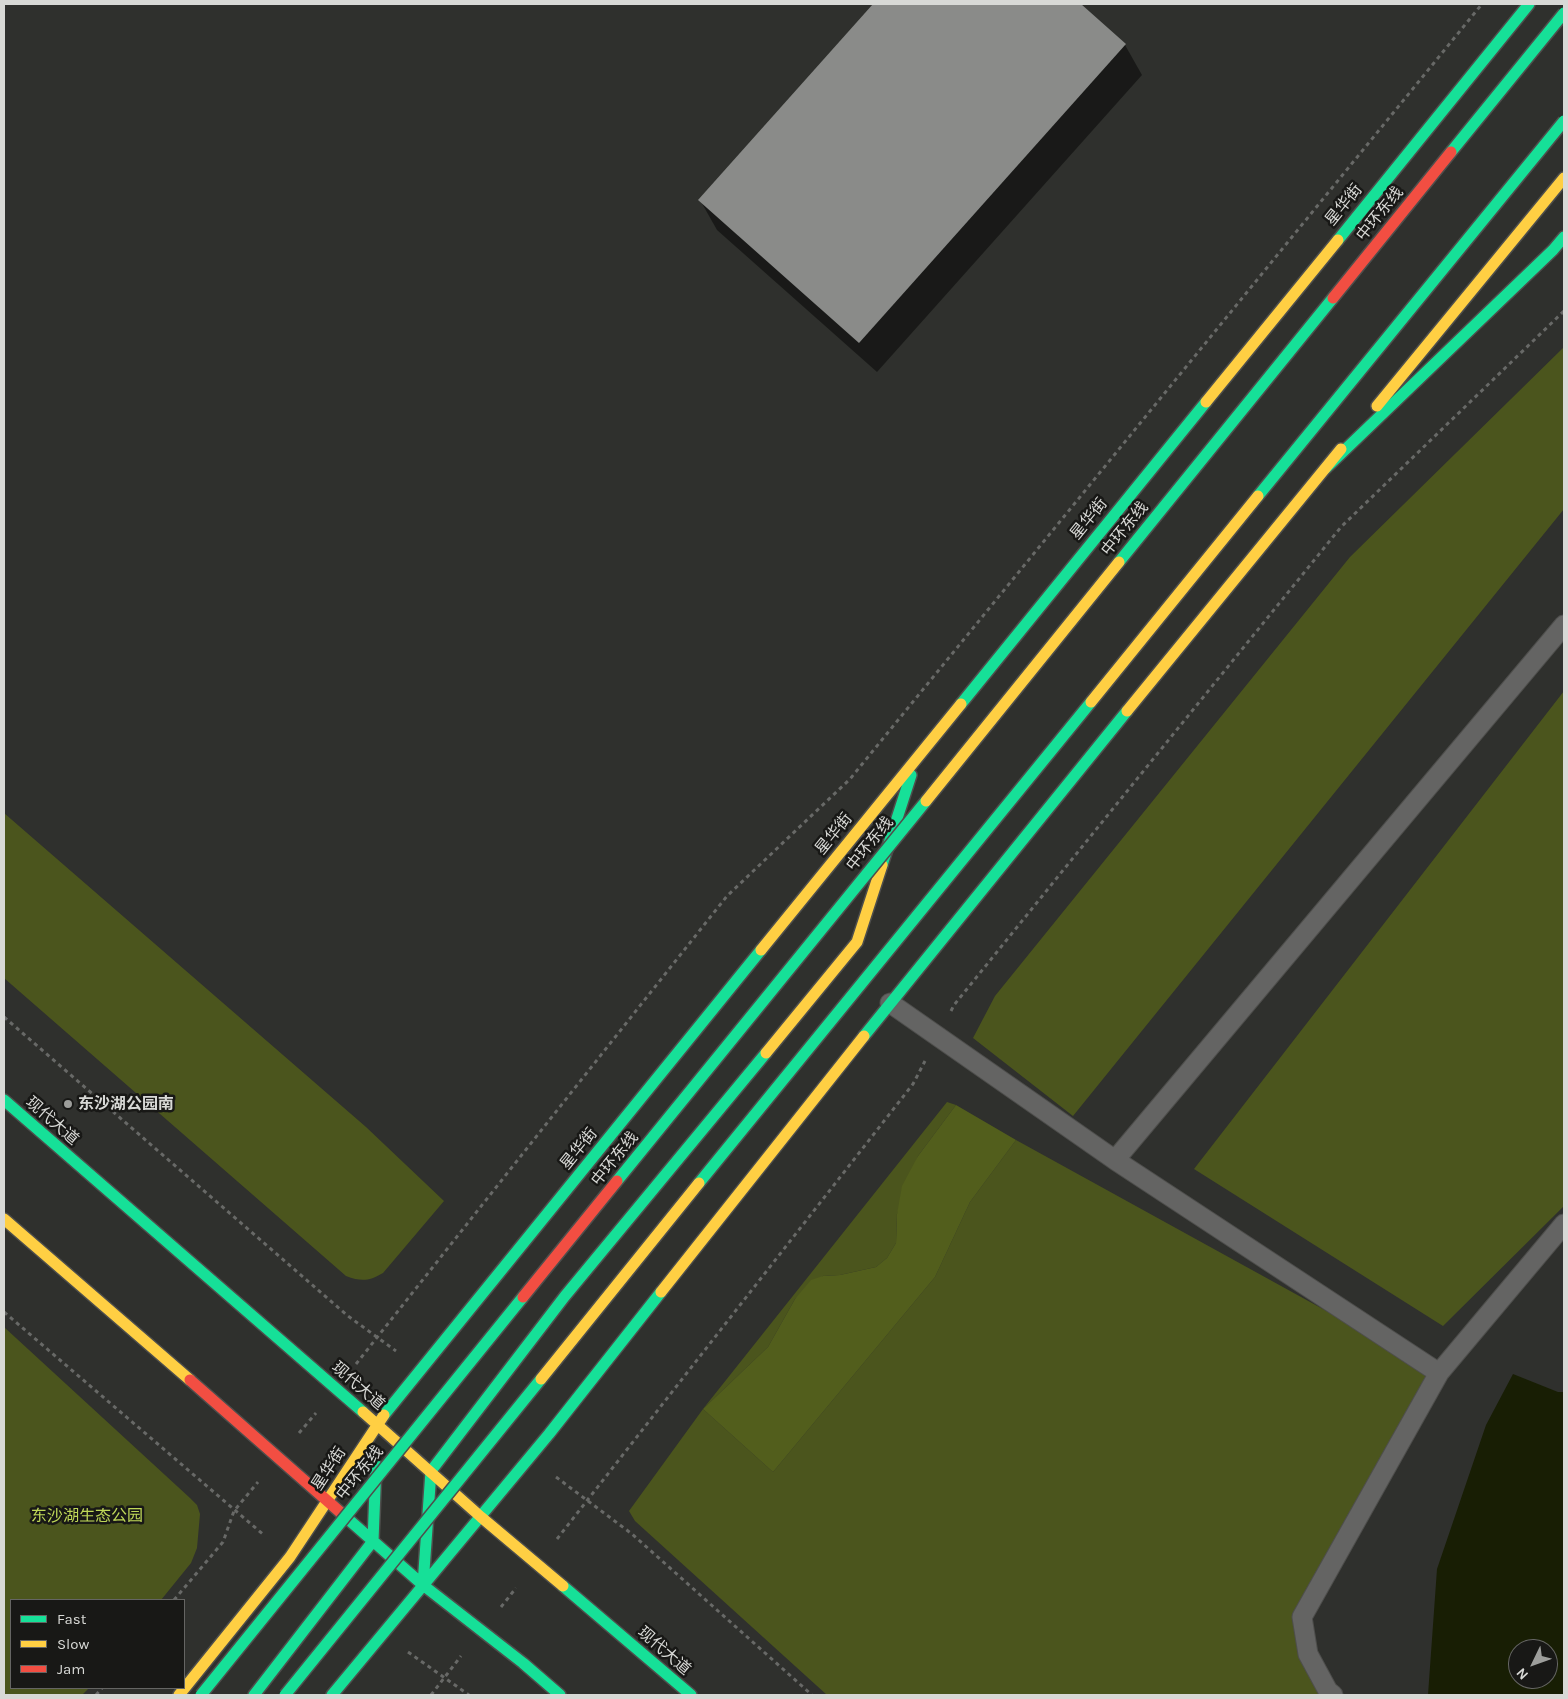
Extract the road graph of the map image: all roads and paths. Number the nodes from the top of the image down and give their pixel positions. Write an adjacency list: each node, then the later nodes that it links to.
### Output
1 (1482, 4): 25 (path)
2 (1529, 4): 10 (main road, 星华街)
3 (1564, 13): 41 (main road, 中环东线, bridge)
4 (1564, 121): 43 (main road, bridge)
5 (1564, 178): 8 (main road)
6 (1564, 237): 8 (main road)
7 (1564, 310): 12 (path)
8 (1326, 468): 11 (main road)
9 (1564, 624): 16 (lane)
10 (916, 759): 14 (main road, 星华街); 22 (main road)
11 (890, 1003): 12 (lane); 31 (main road)
12 (937, 1036): 16 (lane); 34 (path)
13 (4, 1100): 25 (main road, 现代大道)
14 (620, 1124): 15 (main road); 26 (main road, 星华街)
15 (611, 1151)
16 (1115, 1160): 24 (lane)
17 (603, 1178): 20 (main road)
18 (4, 1219): 27 (main road)
19 (1564, 1224): 24 (lane)
20 (582, 1242)
21 (574, 1269): 22 (main road)
22 (565, 1296): 28 (main road)
23 (4, 1312): 30 (path)
24 (1439, 1374): 49 (lane)
25 (336, 1389): 26 (main road, 现代大道); 27 (path)
26 (378, 1424): 28 (main road, 现代大道); 29 (main road, 星华街); 32 (main road)
27 (278, 1457): 29 (main road); 30 (path)
28 (431, 1471): 31 (main road, 现代大道); 35 (main road)
29 (328, 1501): 32 (main road); 33 (main road, 星华街)
30 (234, 1511): 33 (path); 36 (path)
31 (480, 1517): 34 (main road, 现代大道); 35 (main road)
32 (373, 1541): 35 (main road); 42 (main road)
33 (290, 1557): 40 (main road, 星华街)
34 (537, 1564): 37 (path); 48 (main road, 现代大道)
35 (423, 1585): 37 (main road); 38 (main road)
36 (175, 1599)
37 (482, 1631): 39 (path); 47 (main road)
38 (383, 1635): 39 (path); 44 (main road)
39 (444, 1677): 45 (path); 46 (path)
40 (185, 1688)
41 (201, 1695)
42 (254, 1695)
43 (285, 1695)
44 (332, 1695)
45 (431, 1695)
46 (468, 1695)
47 (560, 1695)
48 (691, 1695)
49 (1332, 1695)

